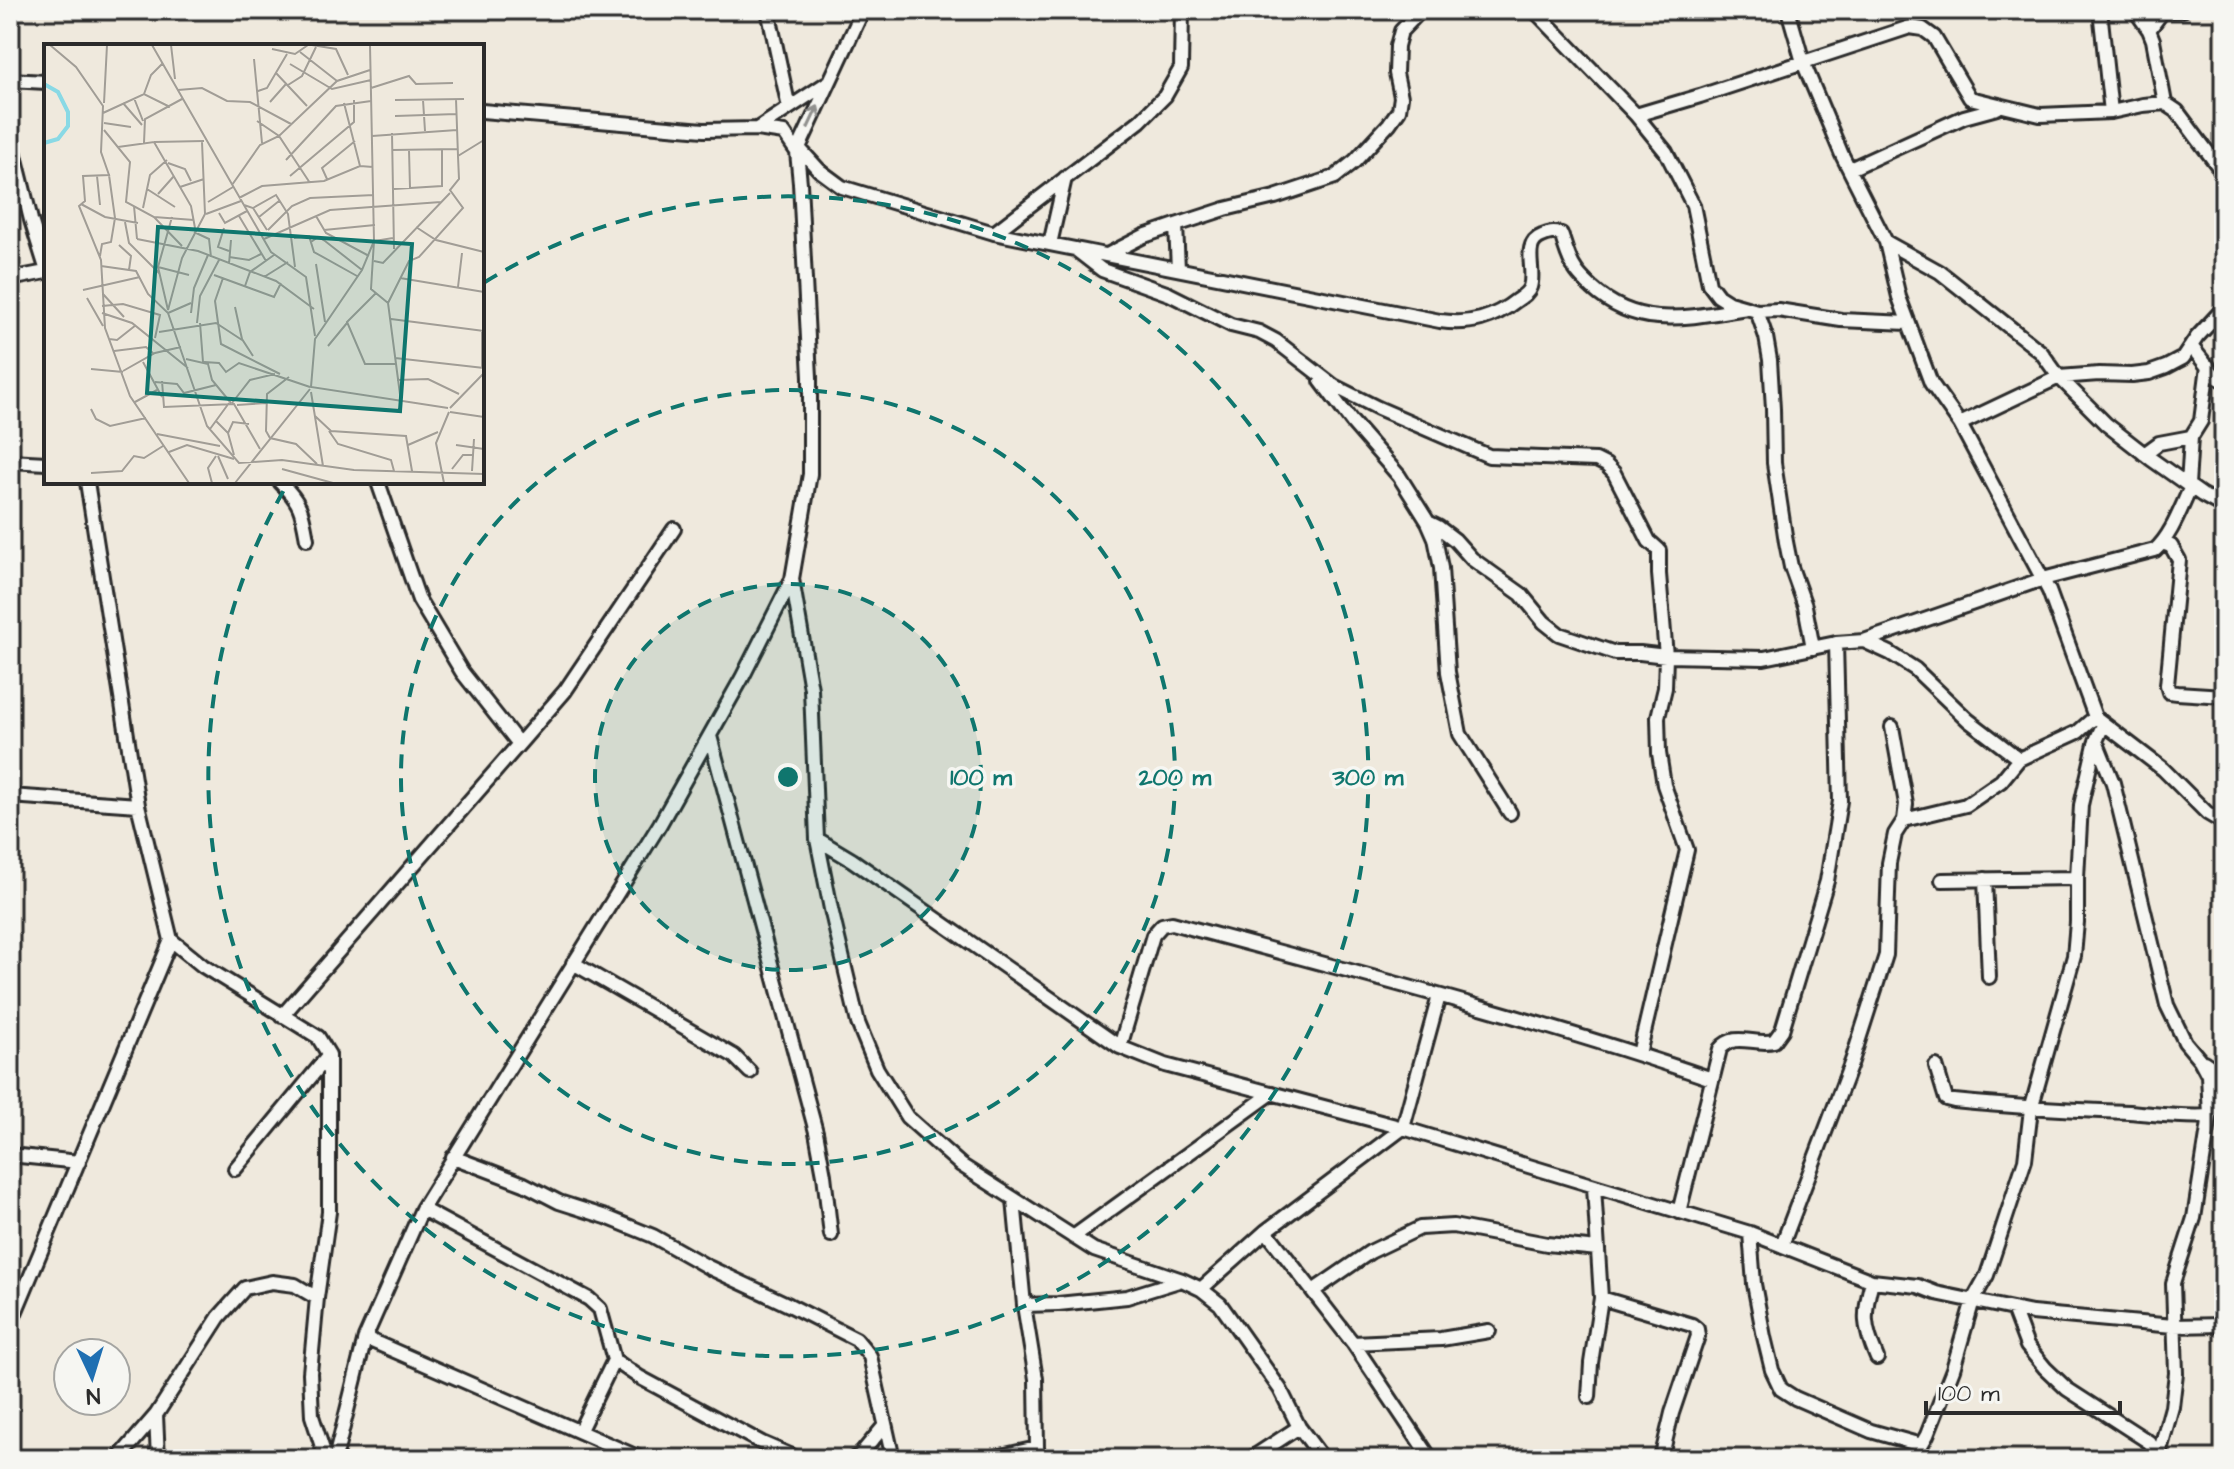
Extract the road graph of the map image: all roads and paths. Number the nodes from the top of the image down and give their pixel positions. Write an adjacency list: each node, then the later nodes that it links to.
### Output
1 (768, 10): 17 (street)
2 (863, 10): 13 (street)
3 (1182, 10): 26 (street)
4 (1534, 10): 20 (street)
5 (1788, 10): 11 (street)
6 (2100, 10): 19 (street)
7 (2135, 10): 10 (street)
8 (2183, 10): 10 (street)
9 (1419, 11): 27 (street)
10 (2149, 30): 15 (street)
11 (1803, 62): 16 (street); 20 (street); 24 (street)
12 (10, 80): 14 (street)
13 (830, 81): 17 (street); 23 (street, one-way to 13)
14 (44, 82)
15 (2165, 103): 19 (street); 25 (street)
16 (2000, 107): 19 (street); 24 (street)
17 (789, 108): 21 (street)
18 (484, 111): 21 (street)
19 (2111, 112)
20 (1636, 115): 38 (street)
21 (757, 129): 23 (street)
22 (10, 135): 33 (street)
23 (798, 150): 28 (street); 59 (street)
24 (1850, 169): 29 (street)
25 (2224, 174)
26 (1065, 178): 28 (street); 30 (street)
27 (1176, 225): 32 (street); 34 (street)
28 (994, 233): 30 (street)
29 (1886, 242): 39 (street); 43 (street)
30 (1050, 244): 31 (street)
31 (1075, 249): 32 (street); 42 (street)
32 (1107, 255): 34 (street)
33 (44, 263)
34 (1178, 269): 38 (street)
35 (44, 270): 36 (street)
36 (10, 279)
37 (2224, 308): 40 (street)
38 (1752, 309): 39 (street); 63 (street)
39 (1908, 323): 45 (street)
40 (2191, 346): 41 (street); 43 (street)
41 (2208, 366): 44 (street); 46 (street)
42 (1315, 372): 55 (street); 64 (street)
43 (2059, 377): 45 (street); 47 (street)
44 (2224, 381)
45 (1960, 424): 60 (street)
46 (2191, 437): 47 (street); 53 (street)
47 (2144, 454): 53 (street)
48 (10, 461): 49 (street)
49 (44, 463)
50 (87, 484): 73 (street)
51 (282, 484): 57 (street)
52 (379, 484): 70 (street)
53 (2190, 486): 54 (street); 58 (street)
54 (2224, 507)
55 (1428, 522): 64 (street); 74 (street)
56 (674, 529): 70 (street)
57 (307, 539)
58 (2162, 543): 60 (street); 65 (street)
59 (792, 579): 68 (street); 77 (street)
60 (2043, 579): 61 (street); 66 (street)
61 (1864, 641): 62 (street); 71 (street)
62 (1836, 643): 63 (street); 93 (street)
63 (1813, 648): 64 (street)
64 (1666, 656): 87 (street)
65 (2224, 696)
66 (2099, 721): 69 (street); 71 (street); 76 (street)
67 (1892, 727): 75 (street)
68 (710, 736): 82 (street); 108 (street)
69 (2096, 741): 78 (street); 89 (street)
70 (519, 744): 85 (street)
71 (2019, 759): 75 (street)
72 (10, 796): 73 (street)
73 (138, 805): 81 (street)
74 (1510, 813)
75 (1904, 820): 110 (street)
76 (2224, 823)
77 (817, 839): 86 (street); 103 (street)
78 (2077, 878): 79 (street); 95 (street)
79 (1985, 879): 80 (street); 83 (street)
80 (1942, 880)
81 (171, 940): 85 (street); 100 (street)
82 (573, 963): 91 (street); 99 (street)
83 (1989, 977)
84 (1439, 996): 86 (street); 87 (street); 97 (street)
85 (282, 1016): 88 (street)
86 (1120, 1047): 94 (street)
87 (1639, 1054): 93 (street)
88 (329, 1055): 101 (street); 116 (street)
89 (2200, 1060): 92 (street); 96 (street)
90 (1936, 1066): 95 (street)
91 (750, 1072)
92 (2224, 1076)
93 (1712, 1079): 105 (street)
94 (1272, 1093): 97 (street); 109 (street)
95 (2031, 1109): 96 (street); 118 (street)
96 (2210, 1116): 123 (street)
97 (1403, 1128): 102 (street); 106 (street)
98 (10, 1155): 100 (street)
99 (453, 1157): 104 (street); 131 (street)
100 (79, 1162): 121 (street)
101 (235, 1169)
102 (1594, 1187): 105 (street); 111 (street)
103 (1014, 1200): 109 (street); 119 (street)
104 (422, 1209): 125 (street); 128 (street)
105 (1679, 1212): 107 (street)
106 (1266, 1231): 114 (street); 115 (street)
107 (1750, 1233): 110 (street); 134 (street)
108 (831, 1235)
109 (1073, 1237): 112 (street)
110 (1782, 1245): 113 (street)
111 (1598, 1249): 115 (street); 117 (street)
112 (1182, 1280): 114 (street); 119 (street)
113 (1872, 1281): 118 (street); 127 (street)
114 (1201, 1289): 132 (street)
115 (1313, 1291): 126 (street)
116 (317, 1298): 130 (street); 139 (street)
117 (1601, 1298): 129 (street); 149 (street)
118 (1973, 1300): 120 (street); 134 (street)
119 (1024, 1305): 135 (street)
120 (2013, 1309): 123 (street); 136 (street)
121 (10, 1325)
122 (2224, 1325): 123 (street)
123 (2173, 1326): 136 (street)
124 (1489, 1331): 126 (street)
125 (365, 1338): 133 (street); 140 (street)
126 (1353, 1343): 148 (street)
127 (1877, 1358)
128 (614, 1360): 133 (street); 142 (street)
129 (1589, 1397)
130 (156, 1415): 137 (street); 138 (street)
131 (885, 1425): 143 (street); 144 (street)
132 (1299, 1427): 146 (street); 147 (street)
133 (580, 1430): 141 (street)
134 (1921, 1445): 150 (street)
135 (1039, 1453): 145 (street)
136 (2158, 1457)
137 (118, 1459)
138 (158, 1459)
139 (326, 1459)
140 (335, 1459)
141 (642, 1459)
142 (799, 1459)
143 (853, 1459)
144 (893, 1459)
145 (987, 1459)
146 (1250, 1459)
147 (1323, 1459)
148 (1431, 1459)
149 (1661, 1459)
150 (1913, 1459)

